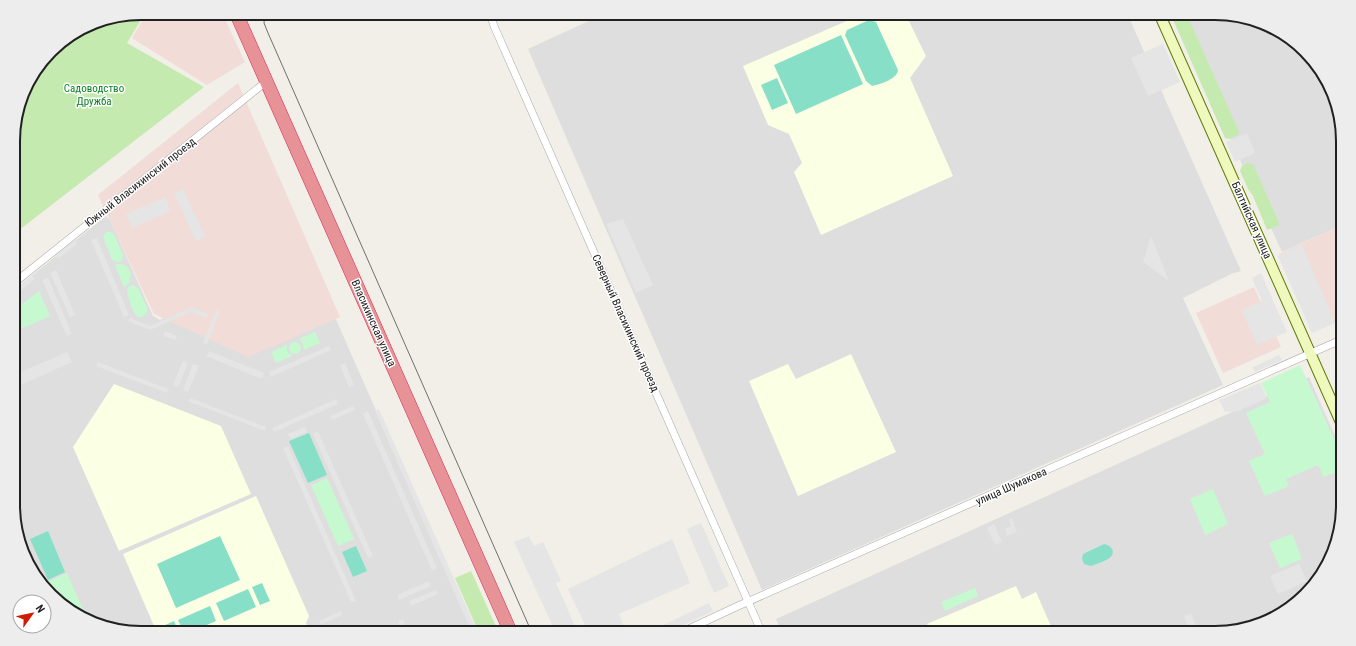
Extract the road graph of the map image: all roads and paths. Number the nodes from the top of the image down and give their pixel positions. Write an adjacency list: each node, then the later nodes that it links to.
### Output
1 (239, 20): 5 (highway, Власихинская улица)
2 (242, 20): 5 (main road)
3 (493, 20): 11 (street, Северный Власихинский проезд)
4 (1162, 20): 9 (main road, Балтийская улица)
5 (243, 28): 6 (highway, Власихинская улица)
6 (267, 81): 7 (street, Южный Власихинский проезд); 12 (highway, Власихинская улица)
7 (20, 278)
8 (1336, 342): 9 (street, улица Шумакова)
9 (1310, 354): 10 (main road, Балтийская улица); 11 (street, улица Шумакова)
10 (1336, 412)
11 (748, 602): 13 (street, улица Шумакова); 14 (street, Северный Власихинский проезд)
12 (508, 626)
13 (695, 626)
14 (759, 626)

